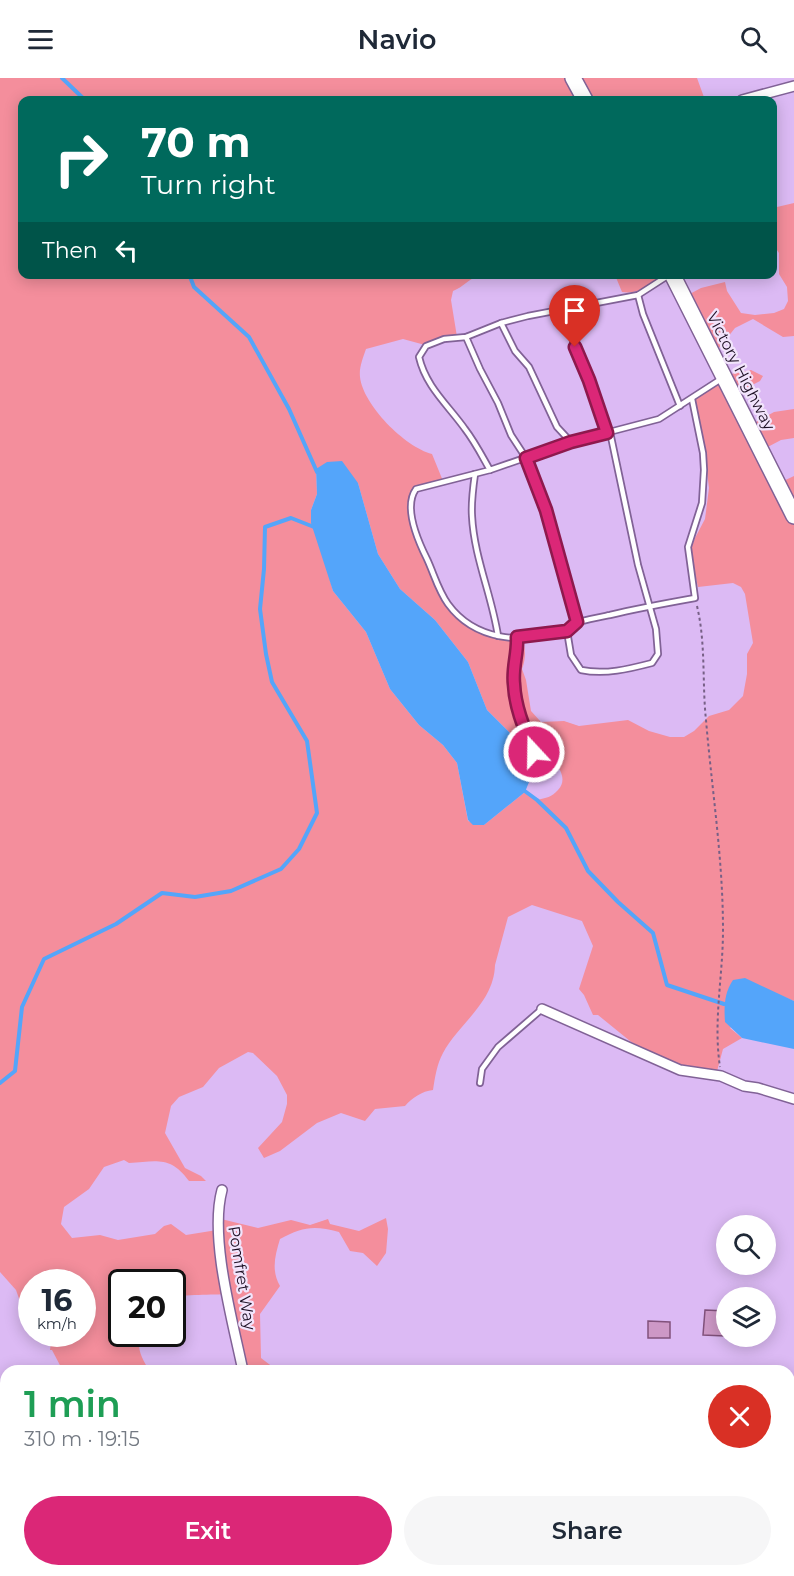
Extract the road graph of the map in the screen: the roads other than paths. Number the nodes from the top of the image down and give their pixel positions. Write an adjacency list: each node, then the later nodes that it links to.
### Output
1 (573, 78): 3 (main road)
2 (794, 86): 4 (street)
3 (583, 96)
4 (757, 96)
5 (662, 279): 7 (lane)
6 (673, 279): 11 (main road, Victory Highway)
7 (638, 295): 8 (lane); 13 (lane)
8 (567, 308): 9 (lane); 14 (lane)
9 (501, 323): 10 (lane); 15 (lane)
10 (466, 337): 16 (lane); 17 (lane)
11 (724, 378): 12 (lane); 19 (main road, Victory Highway)
12 (692, 399): 13 (lane); 20 (lane)
13 (680, 406): 14 (lane)
14 (608, 432): 15 (lane); 20 (lane)
15 (571, 442): 16 (lane)
16 (526, 458): 17 (lane); 21 (lane)
17 (490, 470): 18 (lane)
18 (475, 474): 23 (lane); 23 (lane)
19 (794, 516)
20 (651, 606): 21 (lane); 22 (lane)
21 (577, 622): 22 (lane)
22 (567, 631): 24 (lane)
23 (498, 636): 24 (lane)
24 (517, 637): 25 (lane)
25 (534, 752)
26 (542, 1010): 27 (lane); 28 (street)
27 (480, 1083)
28 (794, 1099)
29 (222, 1190): 30 (street, Pomfret Way)
30 (242, 1365)

